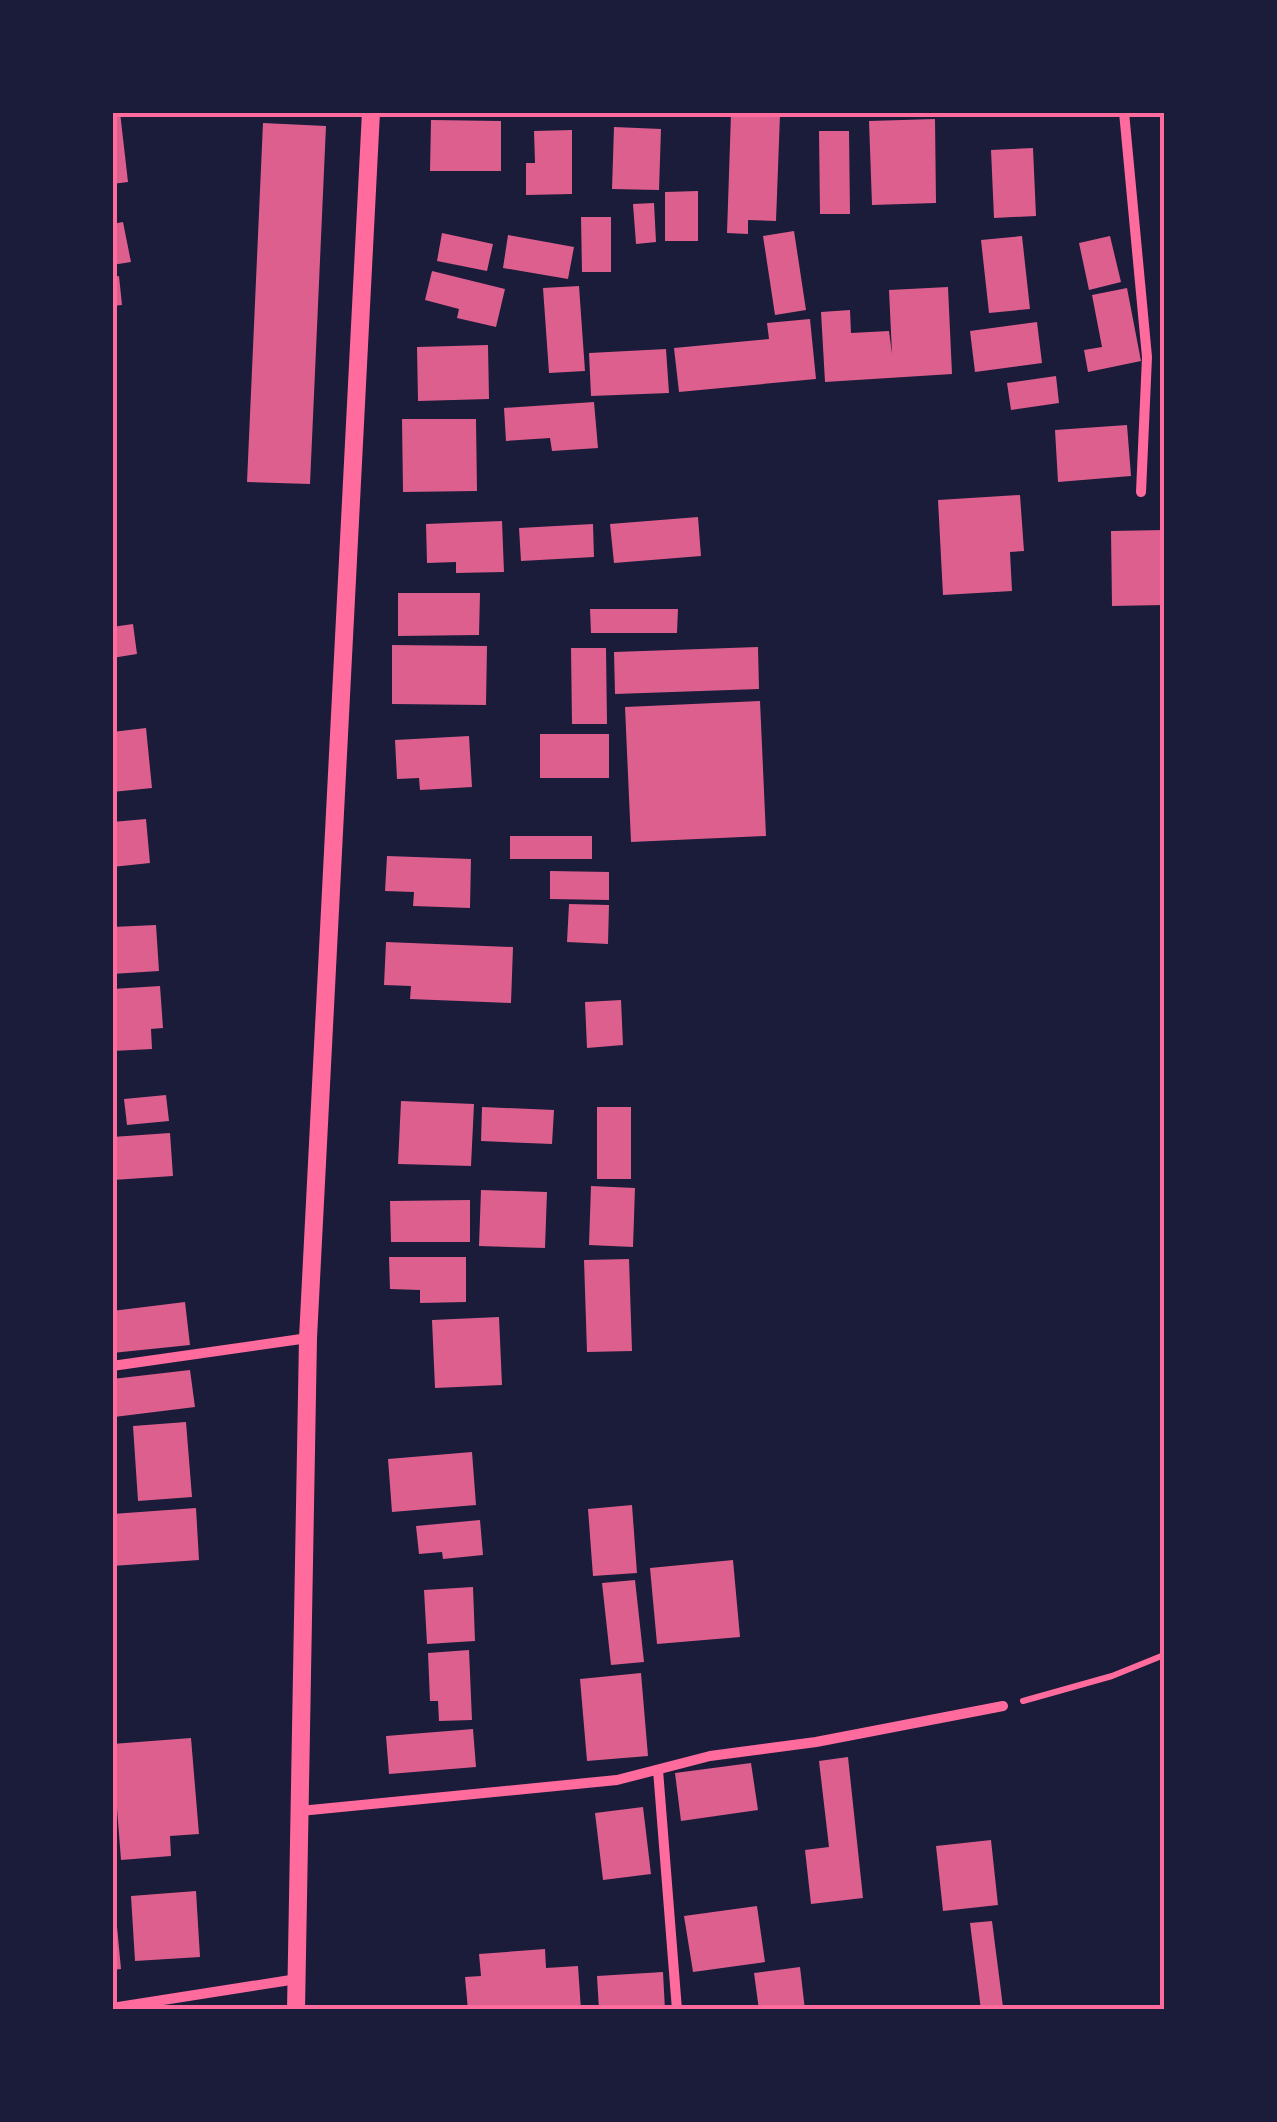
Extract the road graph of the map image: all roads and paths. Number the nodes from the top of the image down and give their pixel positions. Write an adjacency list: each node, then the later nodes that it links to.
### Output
1 (371, 112): 4 (street)
2 (1124, 112): 3 (street)
3 (1141, 492)
4 (308, 1338): 5 (street); 9 (street)
5 (112, 1366)
6 (1164, 1655): 7 (path)
7 (1003, 1706): 8 (street)
8 (658, 1770): 9 (street); 13 (street)
9 (300, 1812): 10 (street)
10 (297, 1979): 11 (street); 12 (street)
11 (112, 2008)
12 (296, 2010)
13 (678, 2010)

